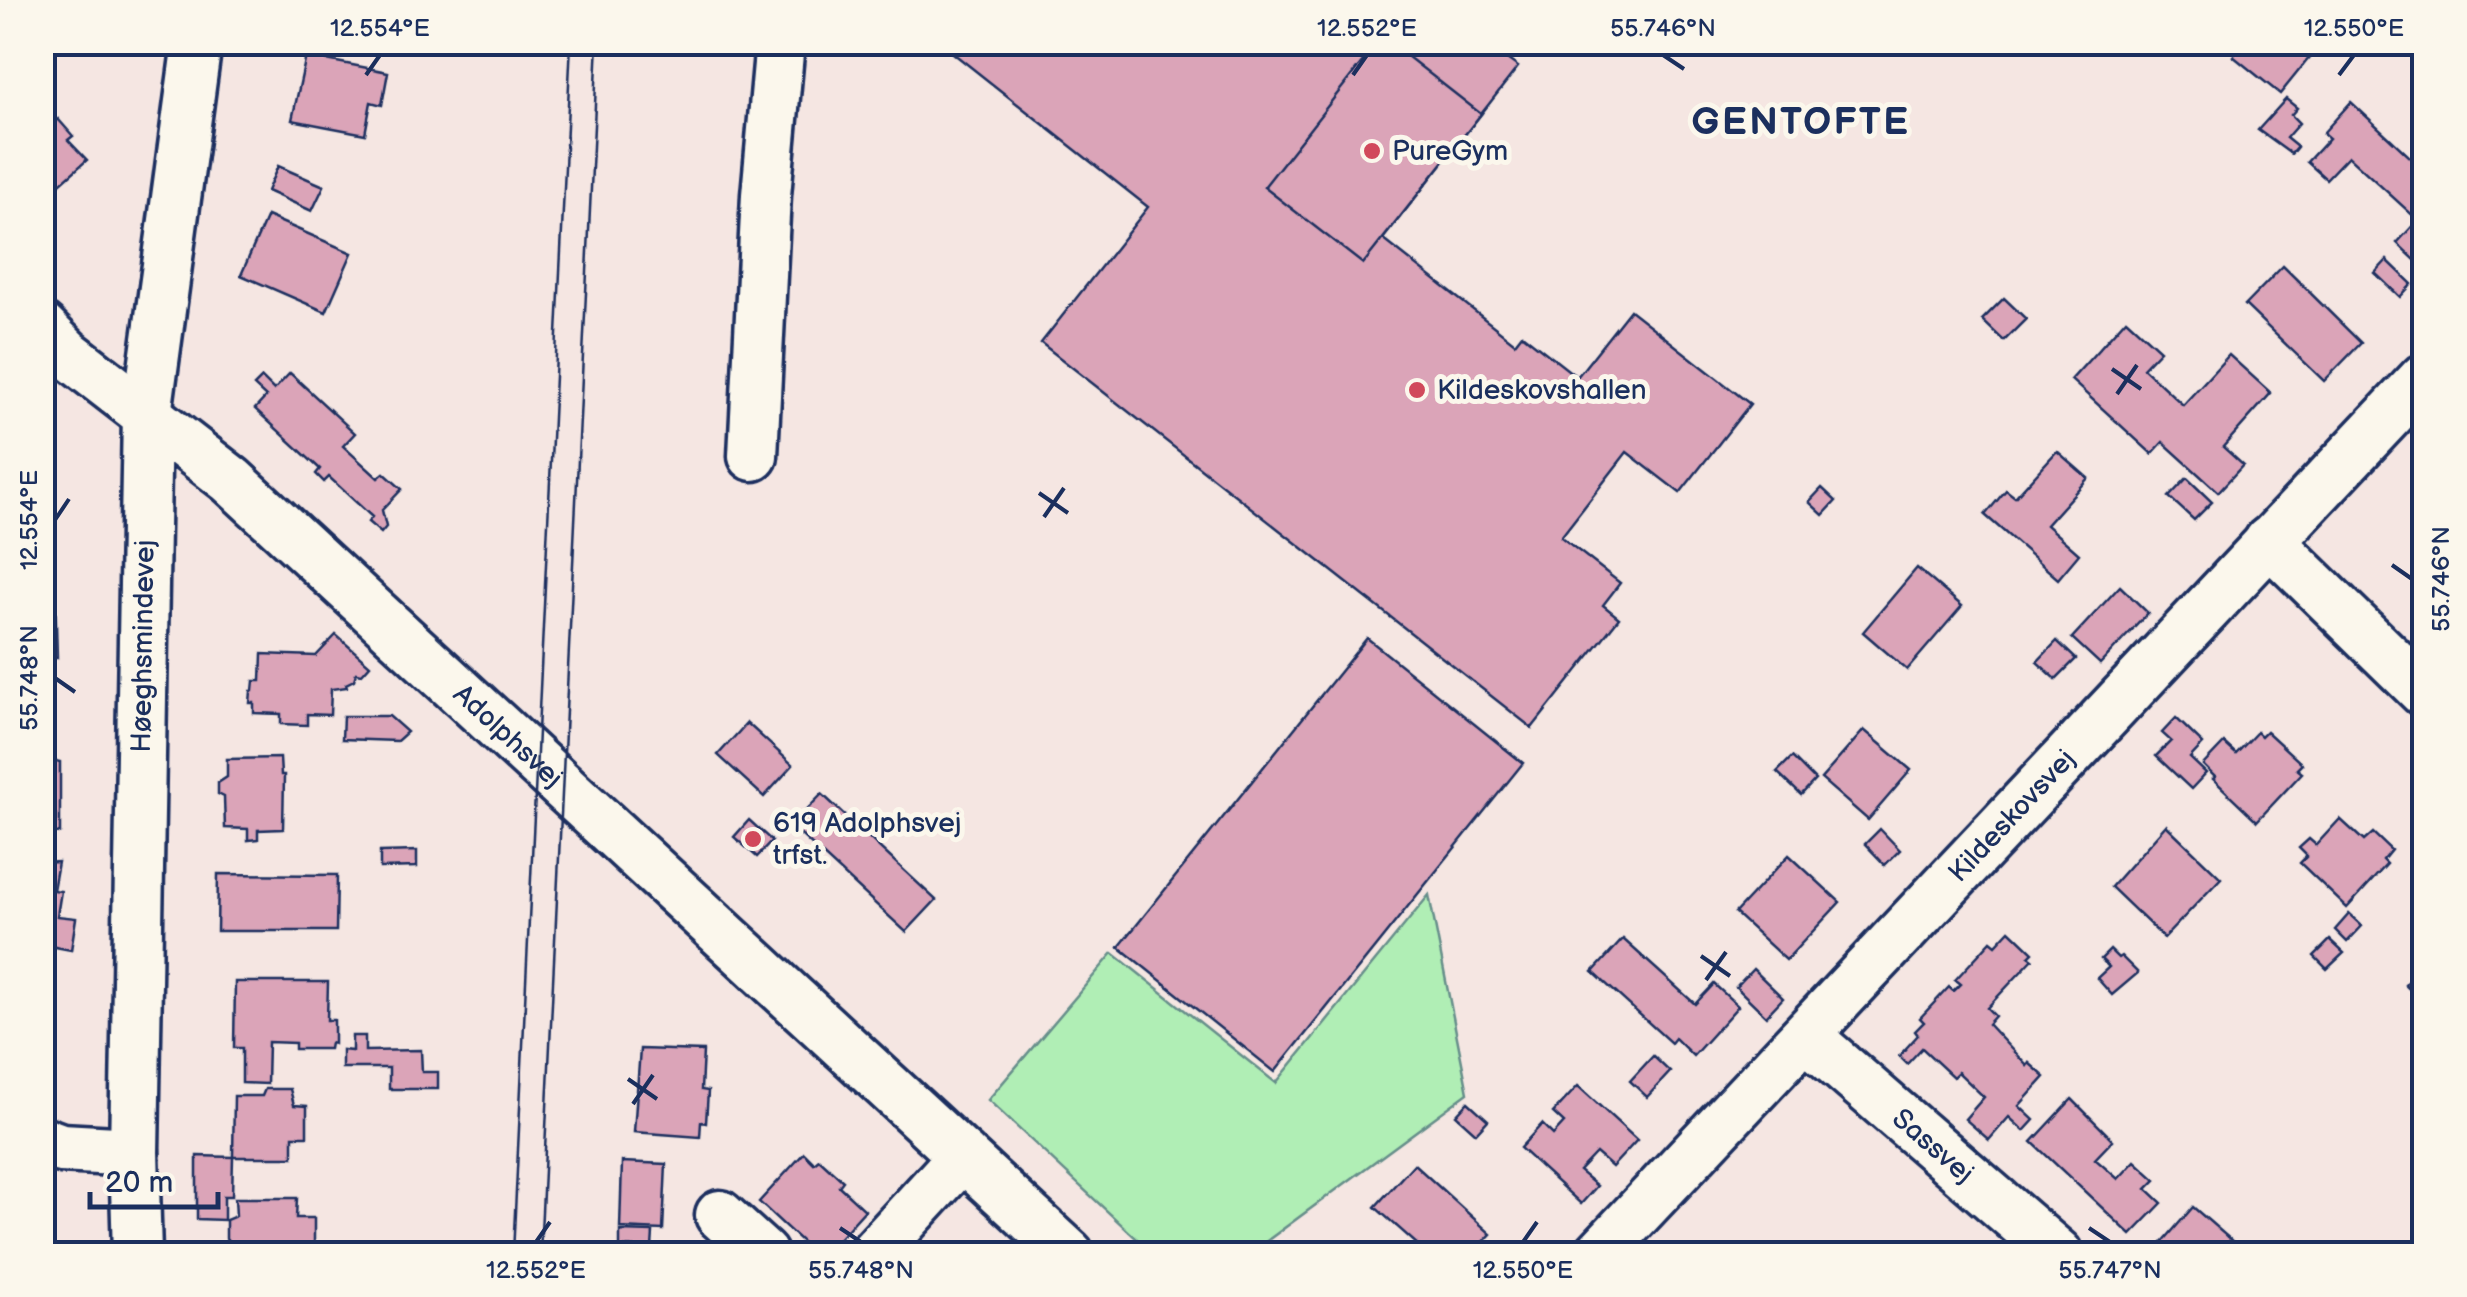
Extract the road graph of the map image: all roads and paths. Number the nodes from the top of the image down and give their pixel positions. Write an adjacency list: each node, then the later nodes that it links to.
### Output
1 (197, 42): 5 (street, Høeghsmindevej)
2 (780, 42): 6 (street)
3 (42, 328): 5 (street, Adolphsvej)
4 (2424, 378): 7 (street, Kildeskovsvej)
5 (148, 414): 11 (street, Høeghsmindevej); 12 (street, Adolphsvej)
6 (753, 456)
7 (2269, 541): 8 (street); 9 (street, Kildeskovsvej)
8 (2424, 692)
9 (1806, 1036): 18 (street, Kildeskovsvej); 19 (street, Sassvej)
10 (42, 1141): 11 (street)
11 (134, 1152): 14 (street, Høeghsmindevej)
12 (963, 1156): 16 (street); 17 (street, Adolphsvej)
13 (720, 1215): 15 (street)
14 (137, 1254)
15 (762, 1254)
16 (873, 1254)
17 (1070, 1254)
18 (1599, 1254)
19 (2058, 1254)

